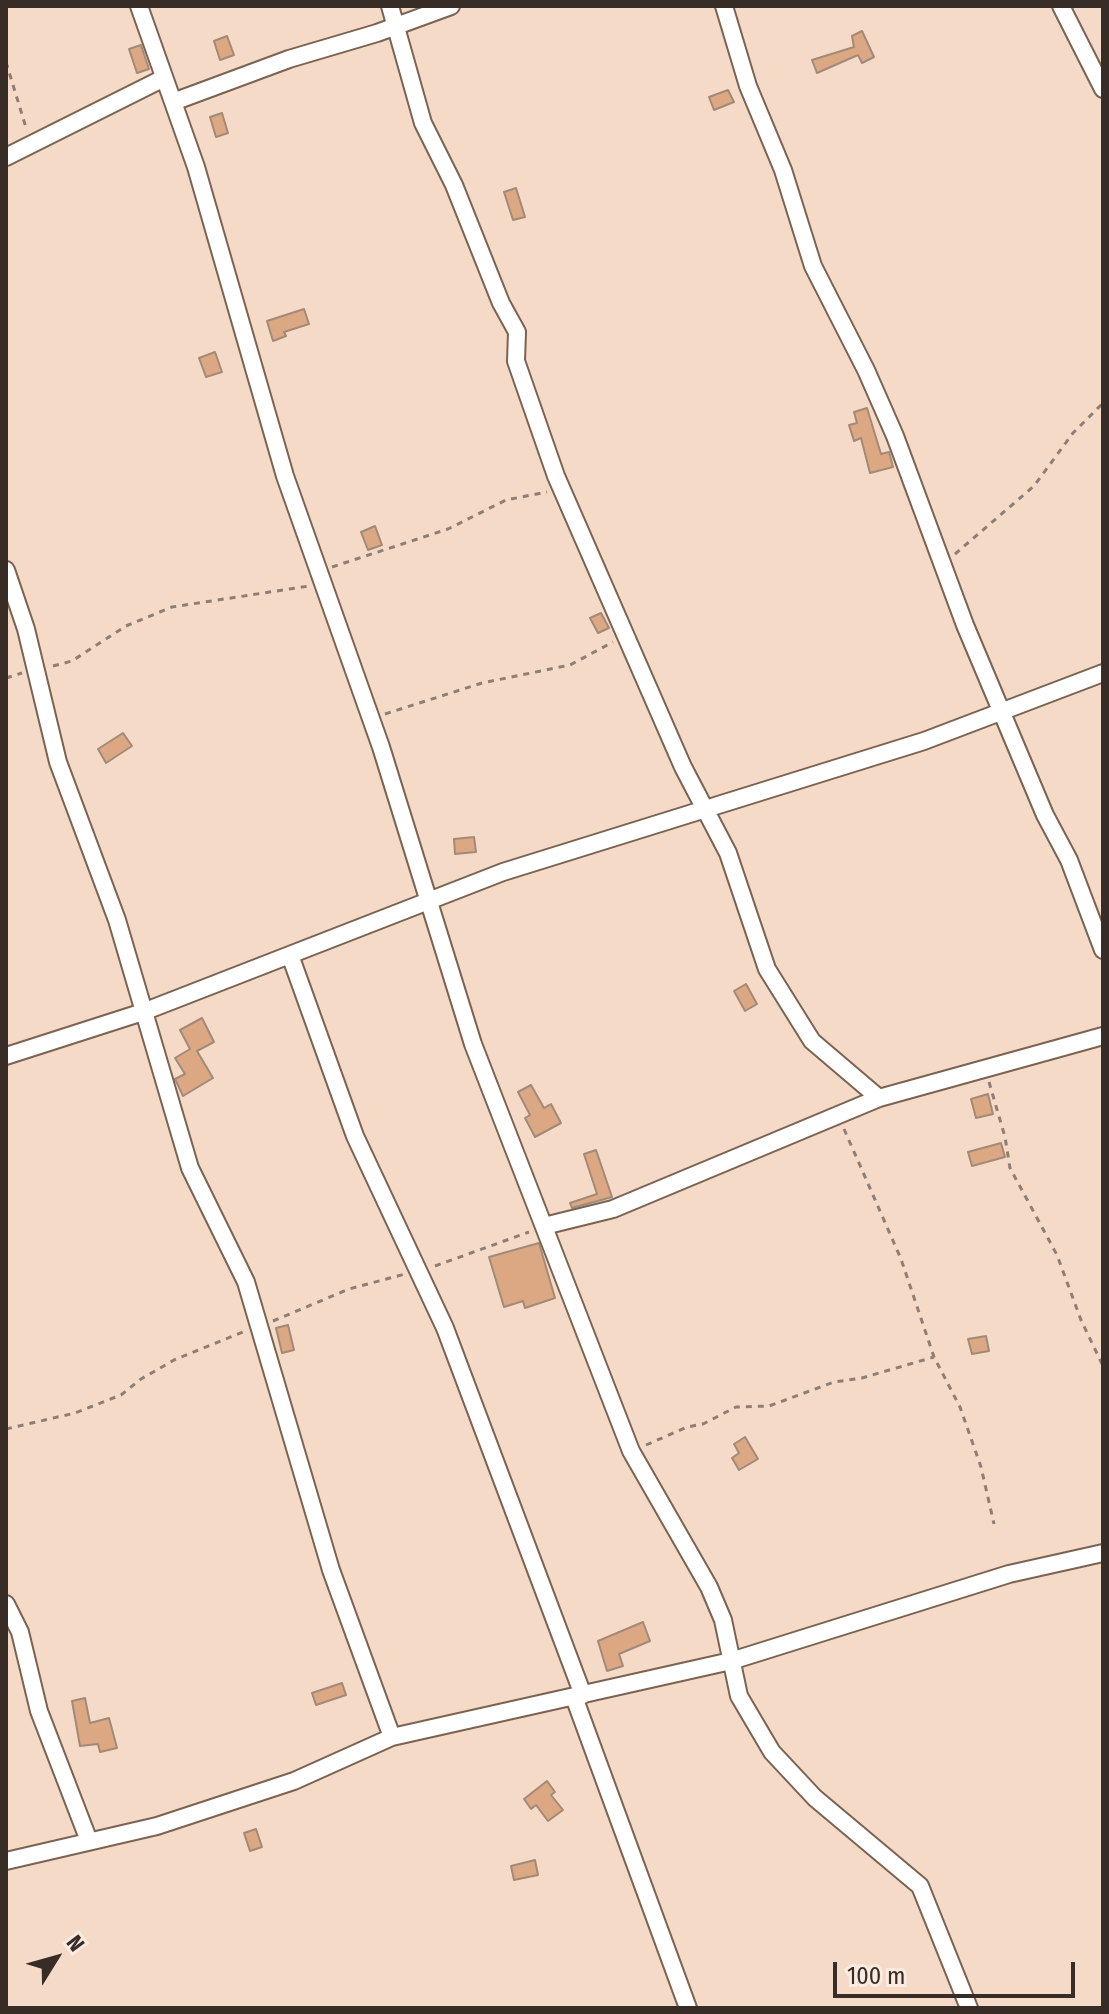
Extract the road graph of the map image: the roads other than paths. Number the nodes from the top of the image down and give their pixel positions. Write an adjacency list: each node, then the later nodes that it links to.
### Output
1 (139, 6): 7 (street)
2 (390, 6): 6 (street)
3 (451, 6): 6 (street)
4 (724, 6): 13 (street)
5 (1061, 6): 8 (street)
6 (398, 25): 9 (street); 14 (street)
7 (164, 78): 9 (street); 10 (street)
8 (1103, 89)
9 (173, 102): 15 (street)
10 (6, 157)
11 (6, 570): 18 (street)
12 (1103, 673): 13 (street)
13 (1000, 711): 14 (street); 16 (street)
14 (705, 808): 15 (street); 21 (street)
15 (427, 902): 17 (street); 22 (street)
16 (1103, 950)
17 (290, 955): 18 (street); 26 (street)
18 (143, 1012): 20 (street); 27 (street)
19 (1103, 1036): 21 (street)
20 (6, 1056)
21 (879, 1098): 22 (street)
22 (544, 1226): 25 (street)
23 (1103, 1553): 25 (street)
24 (6, 1604): 28 (street)
25 (731, 1661): 26 (street); 31 (street)
26 (579, 1696): 27 (street); 30 (street)
27 (392, 1737): 28 (street)
28 (89, 1841): 29 (street)
29 (6, 1861)
30 (688, 2008)
31 (969, 2008)

